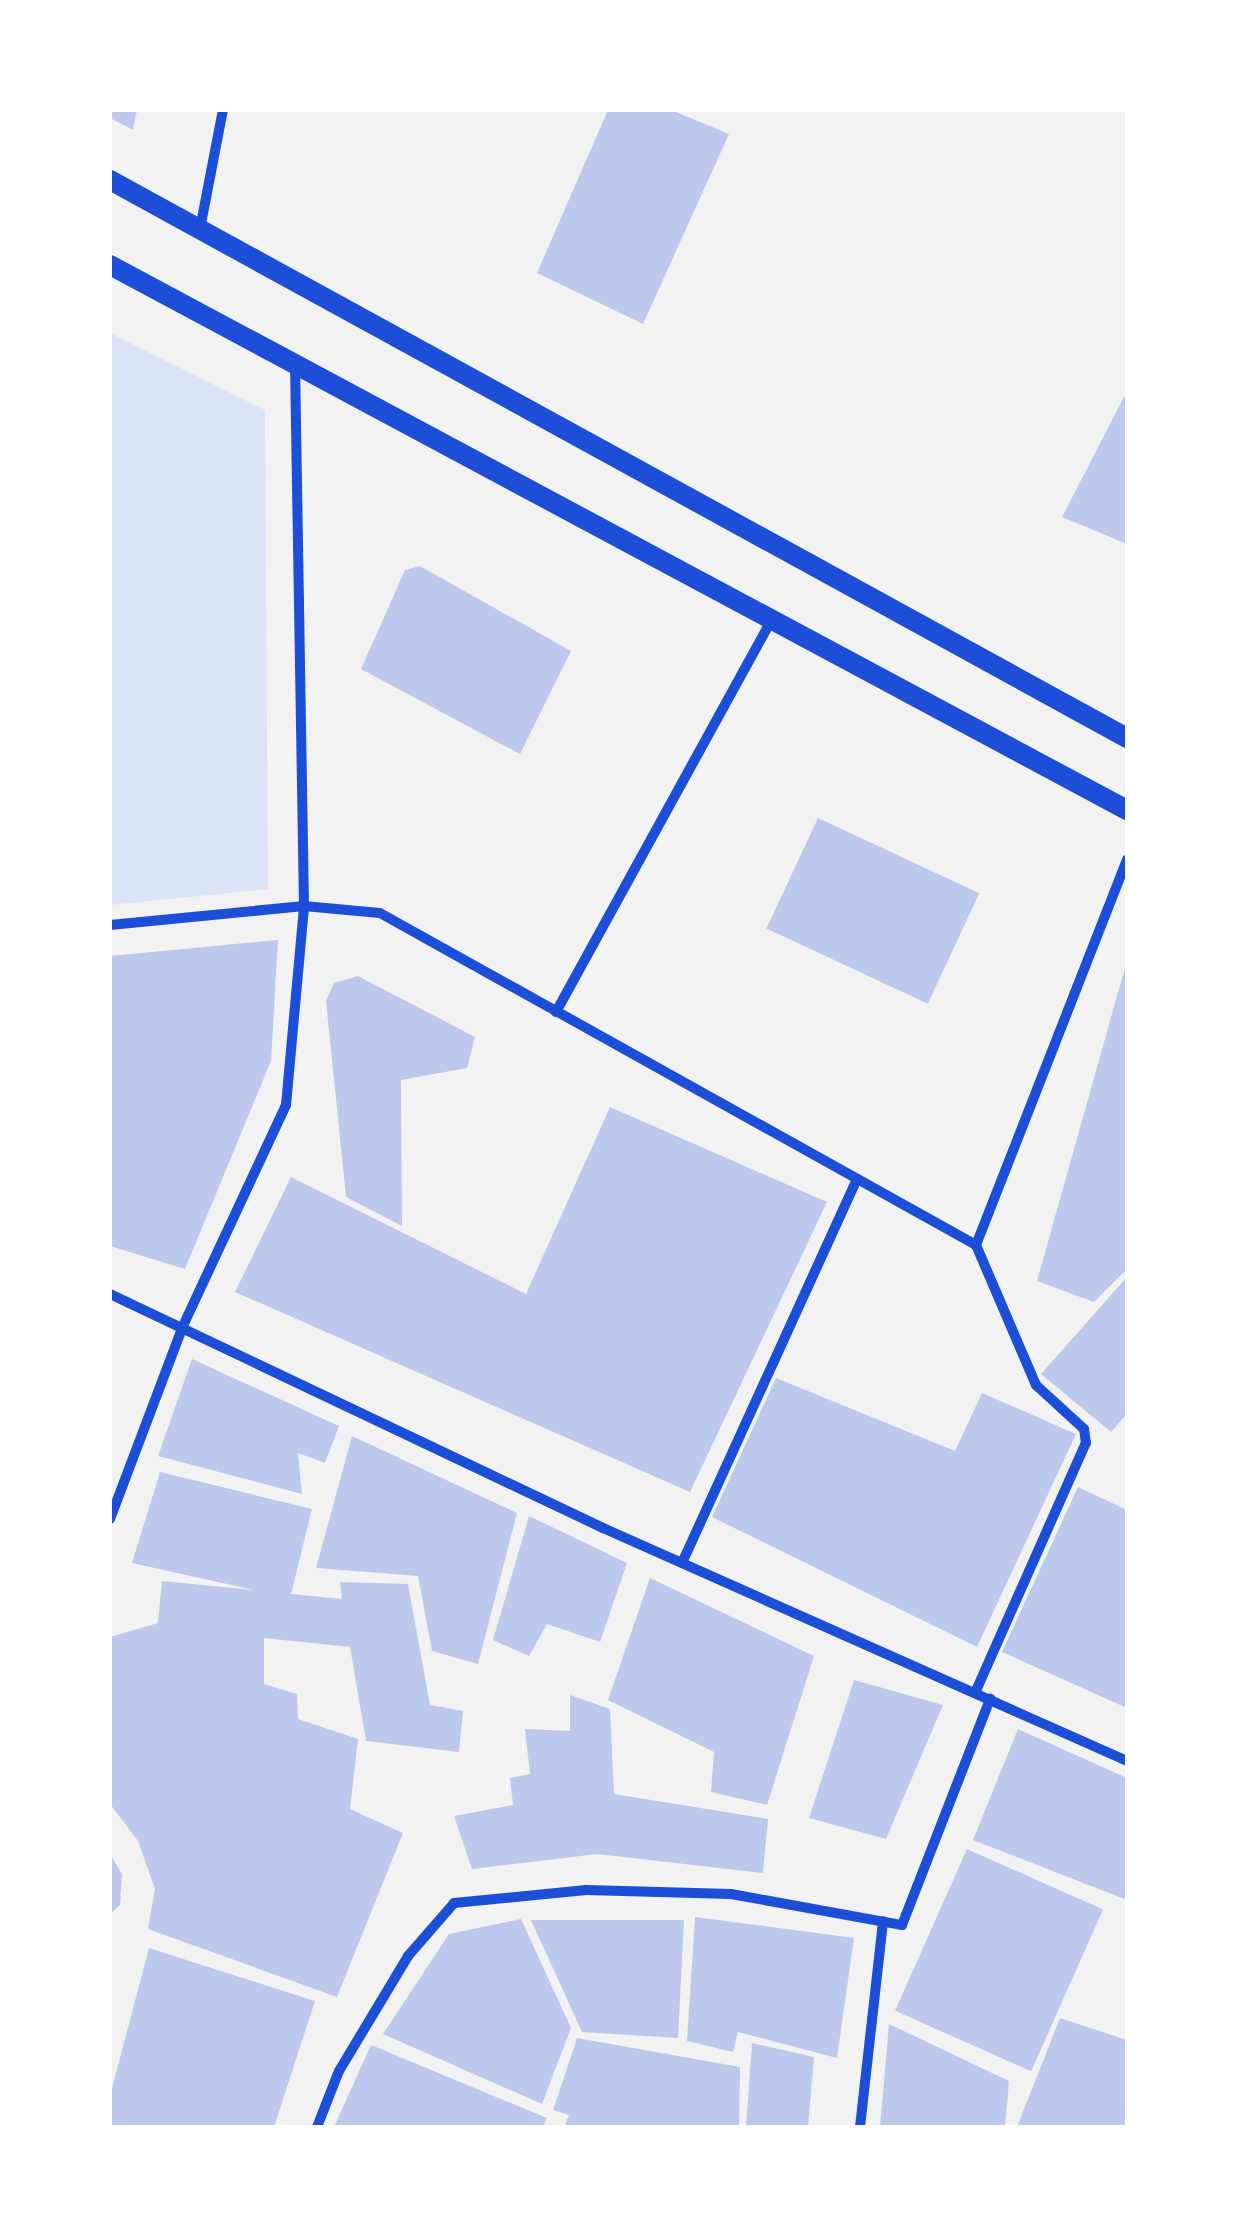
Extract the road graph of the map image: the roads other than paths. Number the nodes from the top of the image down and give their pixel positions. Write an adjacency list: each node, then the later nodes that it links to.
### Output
1 (223, 110): 3 (street)
2 (110, 180): 3 (main road)
3 (200, 230): 7 (main road)
4 (110, 265): 5 (main road)
5 (296, 364): 6 (main road); 10 (street)
6 (772, 620): 8 (main road); 12 (street)
7 (1127, 738)
8 (1127, 810)
9 (1127, 860): 14 (street)
10 (304, 906): 11 (street); 12 (street); 16 (street)
11 (110, 925)
12 (556, 1012): 13 (street)
13 (857, 1179): 14 (street); 18 (street)
14 (976, 1245): 19 (street)
15 (110, 1294): 16 (street)
16 (182, 1328): 17 (street); 18 (street)
17 (110, 1519)
18 (682, 1563): 19 (street)
19 (976, 1693): 20 (street)
20 (990, 1699): 21 (street); 22 (street)
21 (1127, 1760)
22 (883, 1921): 23 (street); 24 (street)
23 (317, 2127)
24 (860, 2127)

